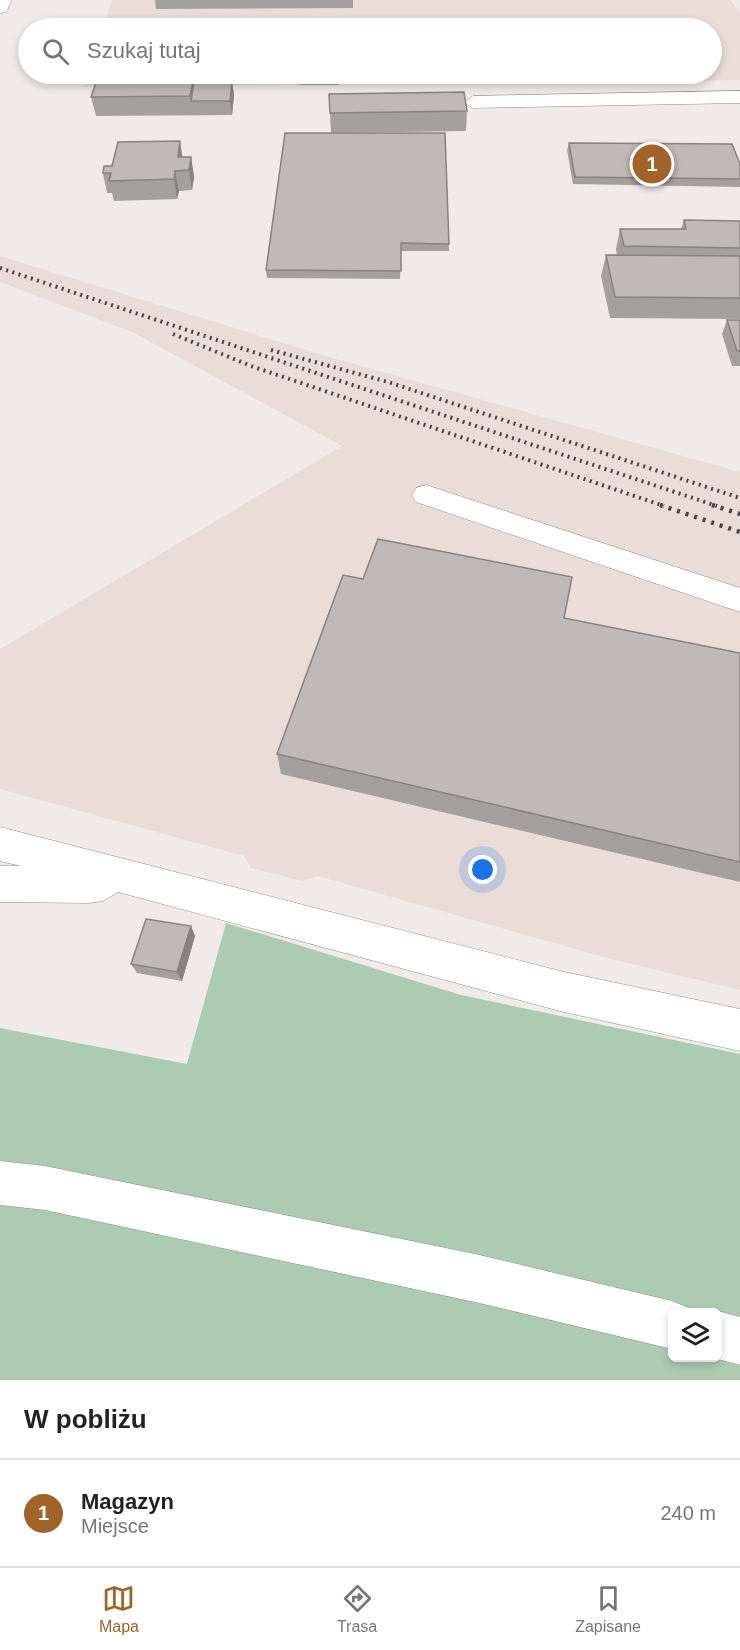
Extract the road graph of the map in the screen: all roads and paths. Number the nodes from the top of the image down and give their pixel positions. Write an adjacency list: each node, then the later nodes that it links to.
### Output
1 (4, 0): 2 (lane)
2 (0, 8)
3 (740, 97): 4 (lane)
4 (473, 102)
5 (426, 495): 6 (lane)
6 (740, 600)
7 (0, 844): 8 (lane)
8 (127, 879): 9 (lane); 10 (lane)
9 (0, 884)
10 (740, 1030)
11 (0, 1183): 12 (lane)
12 (668, 1324)
13 (722, 1336): 14 (lane)
14 (740, 1341)

